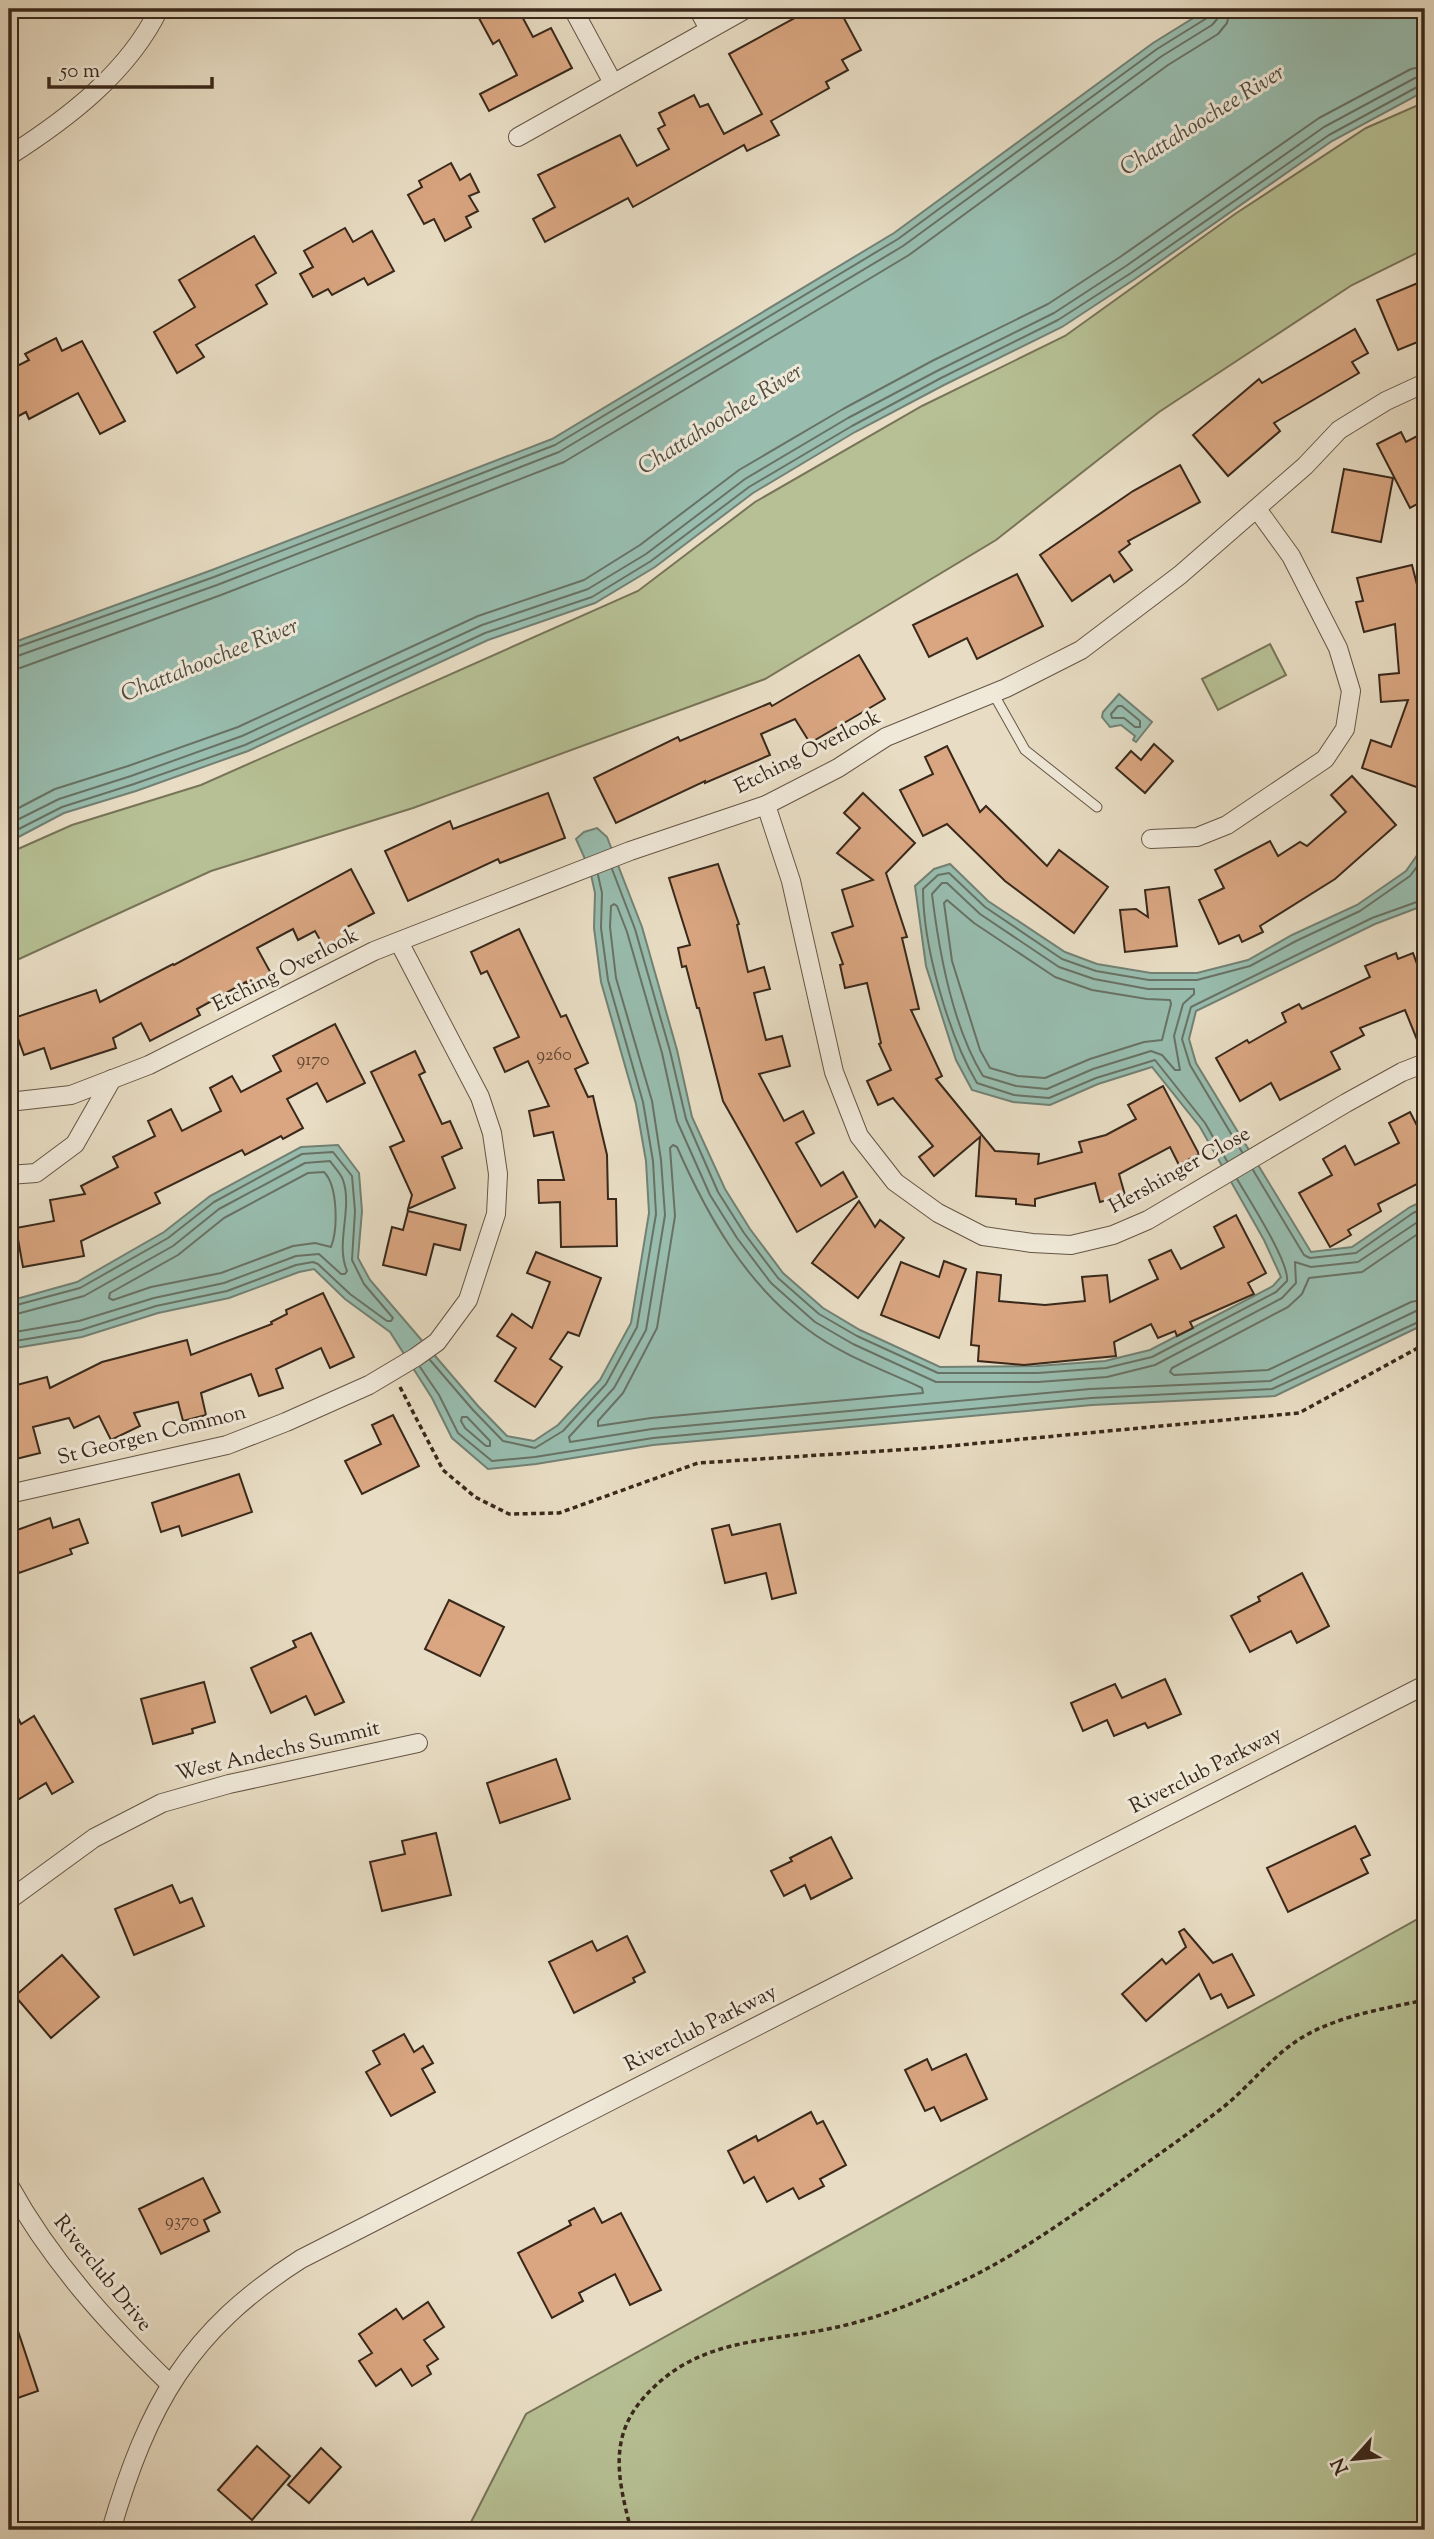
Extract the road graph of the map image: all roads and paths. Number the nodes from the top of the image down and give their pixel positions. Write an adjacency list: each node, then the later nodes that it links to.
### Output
1 (159, 9): 8 (street)
2 (573, 9): 6 (street)
3 (698, 9): 5 (street)
4 (746, 9): 5 (street)
5 (709, 29): 6 (street)
6 (613, 83): 7 (street)
7 (517, 137)
8 (9, 156)
9 (1425, 383): 10 (street, Etching Overlook)
10 (1257, 509): 11 (street, Etching Overlook); 14 (street)
11 (993, 693): 12 (street, Etching Overlook); 13 (lane)
12 (766, 805): 15 (street, Etching Overlook); 16 (street, Hershinger Close)
13 (1097, 807)
14 (1151, 839)
15 (399, 942): 17 (street, Etching Overlook); 21 (street, St Georgen Common)
16 (1425, 1063)
17 (112, 1079): 18 (street, Etching Overlook); 19 (street)
18 (9, 1102)
19 (9, 1175)
20 (1425, 1344): 21 (path)
21 (392, 1372): 22 (street, St Georgen Common)
22 (9, 1494)
23 (1425, 1685): 28 (street, Riverclub Parkway)
24 (418, 1743): 25 (street, West Andechs Summit)
25 (9, 1900)
26 (1425, 2000): 30 (path)
27 (9, 2185): 28 (street, Riverclub Drive)
28 (170, 2384): 29 (street, Riverclub Parkway)
29 (111, 2530)
30 (631, 2530)

